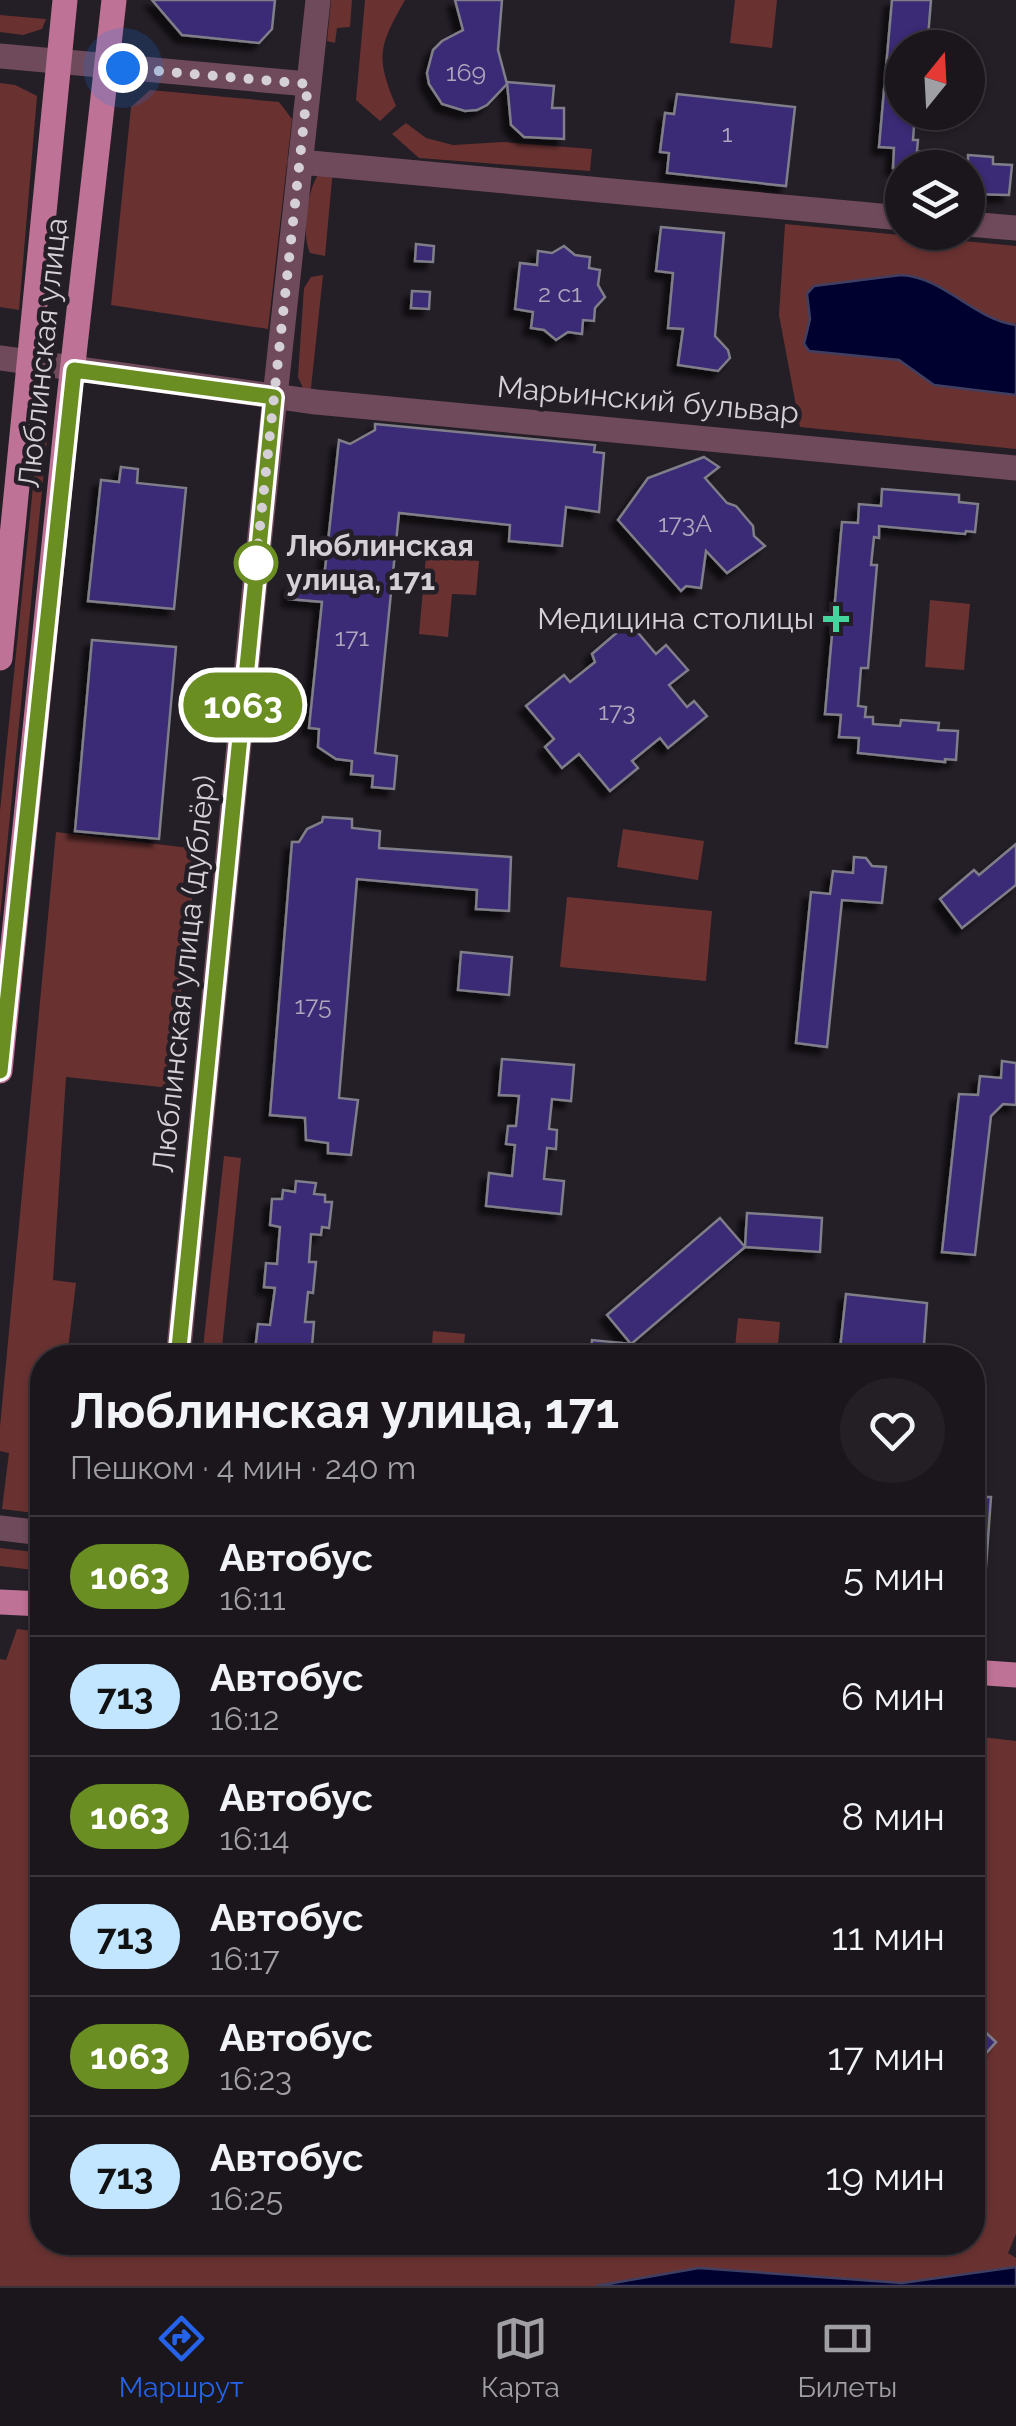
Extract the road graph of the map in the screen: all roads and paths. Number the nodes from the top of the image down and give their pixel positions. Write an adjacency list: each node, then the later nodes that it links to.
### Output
1 (65, 0): 5 (main road, Люблинская улица)
2 (114, 0): 6 (main road, Люблинская улица)
3 (318, 0): 7 (street, Люблинская улица (дублёр))
4 (0, 56): 5 (street)
5 (59, 61): 6 (street); 13 (main road, Люблинская улица)
6 (108, 67): 7 (street); 14 (main road, Люблинская улица)
7 (308, 84): 8 (street, Люблинская улица (дублёр))
8 (300, 162): 9 (street); 15 (street, Люблинская улица (дублёр))
9 (885, 216)
10 (985, 225): 11 (street)
11 (1016, 228)
12 (0, 358): 13 (street, Марьинский бульвар)
13 (29, 363): 14 (street, Марьинский бульвар); 18 (main road, Люблинская улица)
14 (74, 370): 15 (street, Марьинский бульвар); 20 (main road, Люблинская улица)
15 (274, 397): 16 (street, Марьинский бульвар); 21 (street, Люблинская улица (дублёр))
16 (1016, 468)
17 (0, 531): 18 (street)
18 (9, 568): 19 (main road, Люблинская улица)
19 (0, 658)
20 (0, 1072)
21 (179, 1345)
22 (0, 1528): 23 (street)
23 (30, 1531)
24 (0, 1602): 25 (main road)
25 (30, 1603)
26 (985, 1673): 27 (main road)
27 (1016, 1675)

